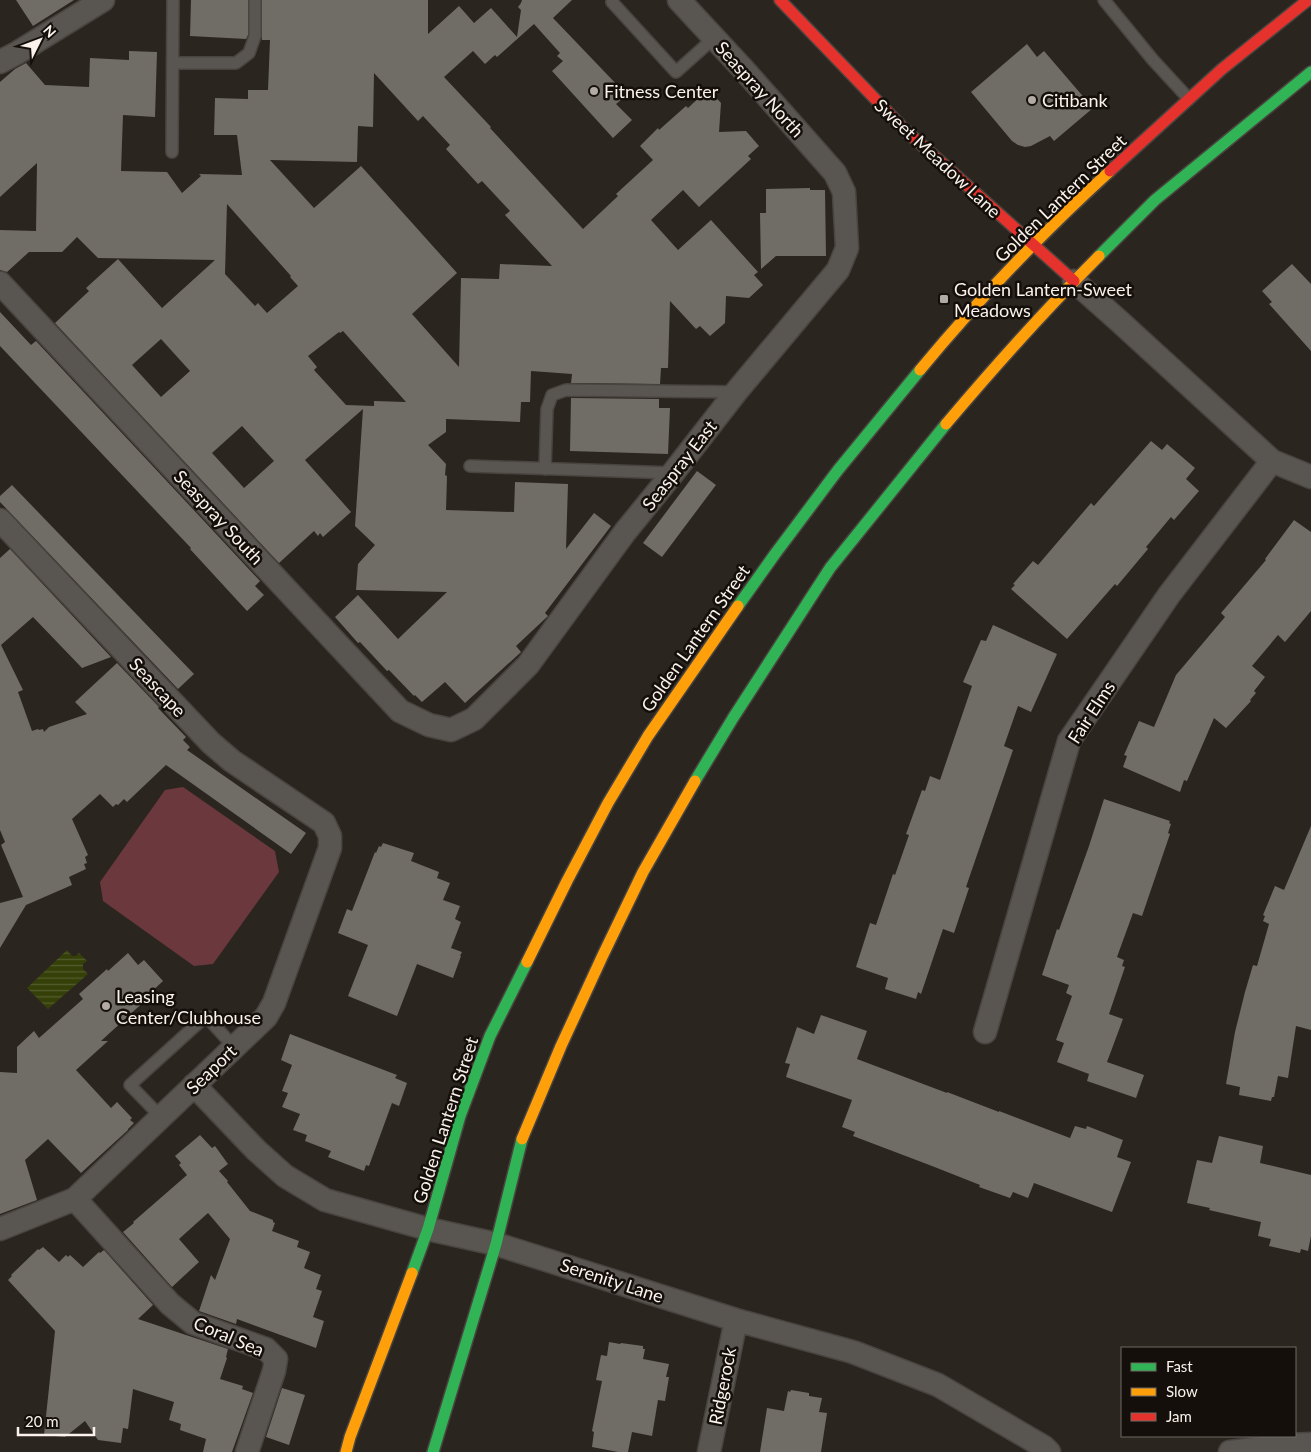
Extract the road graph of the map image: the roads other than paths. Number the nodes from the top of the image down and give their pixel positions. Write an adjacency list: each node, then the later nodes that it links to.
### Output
1 (103, 0): 10 (street)
2 (173, 0): 11 (lane)
3 (255, 0): 11 (lane)
4 (613, 0): 9 (lane)
5 (780, 0): 16 (main road, Sweet Meadow Lane)
6 (1104, 0): 13 (lane)
7 (1308, 0): 13 (main road, Golden Lantern Street)
8 (684, 2): 9 (street, Seaspray North)
9 (714, 38): 15 (street, Seaspray North)
10 (0, 62)
11 (173, 63): 14 (lane)
12 (1311, 72): 17 (main road)
13 (1189, 99): 16 (main road, Golden Lantern Street)
14 (172, 152)
15 (835, 173): 19 (street, Seaspray East)
16 (1034, 245): 17 (main road, Sweet Meadow Lane); 34 (main road, Golden Lantern Street)
17 (1074, 281): 20 (street, Sweet Meadow Lane); 35 (main road)
18 (0, 283): 26 (street, Seaspray South)
19 (736, 392): 22 (lane); 23 (street, Seaspray East)
20 (1272, 461): 24 (street, Sweet Meadow Lane); 28 (street, Fair Elms)
21 (470, 466): 22 (lane)
22 (545, 469): 23 (lane)
23 (673, 474): 26 (street, Seaspray East)
24 (1311, 477)
25 (0, 520): 27 (street, Seascape)
26 (451, 730)
27 (330, 836): 29 (street, Seaport)
28 (985, 1032)
29 (234, 1047): 30 (street, Seaport); 31 (lane)
30 (194, 1085): 31 (street, Seaport); 34 (street, Serenity Lane)
31 (161, 1117): 32 (street, Seaport)
32 (75, 1200): 33 (street, Seaport); 38 (street, Coral Sea)
33 (0, 1229)
34 (428, 1229): 35 (street, Serenity Lane); 39 (main road, Golden Lantern Street)
35 (496, 1244): 36 (street, Serenity Lane); 40 (main road)
36 (736, 1320): 41 (street, Ridgerock); 42 (street, Serenity Lane)
37 (1311, 1444): 43 (street)
38 (247, 1452)
39 (346, 1452)
40 (433, 1452)
41 (709, 1452)
42 (1049, 1452)
43 (1230, 1452)

